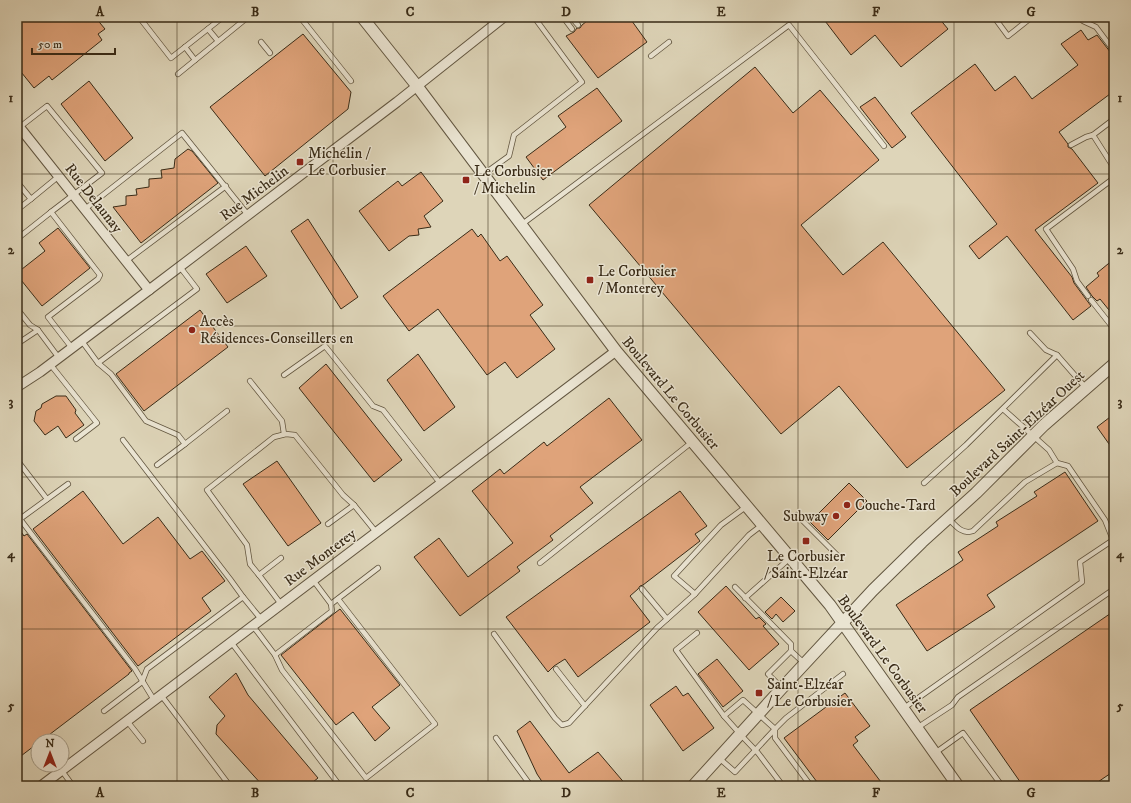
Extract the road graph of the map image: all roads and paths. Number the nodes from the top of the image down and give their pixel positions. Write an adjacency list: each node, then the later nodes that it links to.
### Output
1 (139, 17): 20 (lane)
2 (223, 17): 15 (lane)
3 (248, 17): 13 (lane)
4 (300, 17): 26 (lane)
5 (362, 17): 27 (street, Boulevard Le Corbusier)
6 (504, 17): 27 (street, Rue Michelin)
7 (534, 17): 34 (lane)
8 (563, 17): 16 (lane)
9 (571, 17): 14 (lane)
10 (994, 17): 11 (lane)
11 (1032, 17)
12 (1080, 17): 21 (lane)
13 (242, 19): 17 (lane)
14 (578, 25)
15 (208, 29): 17 (lane); 20 (lane)
16 (572, 29)
17 (218, 41): 24 (lane)
18 (261, 42): 22 (lane)
19 (669, 42): 23 (lane)
20 (185, 47): 24 (lane)
21 (1114, 51)
22 (270, 53)
23 (651, 56)
24 (195, 60): 25 (lane)
25 (178, 74)
26 (351, 81)
27 (418, 86): 34 (street, Boulevard Le Corbusier); 44 (street, Rue Michelin)
28 (1114, 120): 30 (lane)
29 (18, 126): 35 (street, Rue Delaunay); 39 (lane)
30 (1093, 135): 31 (lane); 33 (lane)
31 (1071, 145)
32 (884, 146): 45 (lane)
33 (1114, 168)
34 (483, 175): 45 (street, Boulevard Le Corbusier)
35 (59, 176): 39 (street, Rue Delaunay); 40 (lane)
36 (1114, 178): 51 (lane)
37 (17, 182): 40 (lane)
38 (226, 186): 41 (lane); 44 (lane); 47 (lane)
39 (74, 195): 41 (street, Rue Delaunay); 43 (lane)
40 (30, 198): 42 (lane)
41 (85, 209): 47 (street, Rue Delaunay)
42 (17, 210)
43 (52, 212): 46 (lane); 56 (lane)
44 (248, 215): 48 (street, Rue Michelin)
45 (520, 225): 57 (street, Boulevard Le Corbusier)
46 (17, 240)
47 (126, 262): 49 (street, Rue Delaunay)
48 (180, 267): 49 (street, Rue Michelin); 60 (lane)
49 (149, 290): 54 (street, Rue Michelin)
50 (17, 308): 52 (lane)
51 (1114, 329)
52 (38, 330): 55 (lane); 59 (lane)
53 (1030, 333): 58 (lane)
54 (81, 340): 56 (street, Rue Michelin); 60 (lane)
55 (17, 344)
56 (72, 348): 59 (street, Rue Michelin)
57 (616, 351): 73 (street, Boulevard Le Corbusier); 78 (street, Rue Monterey)
58 (1057, 355): 66 (lane); 67 (lane)
59 (59, 358): 61 (street, Rue Michelin)
60 (98, 363): 74 (lane)
61 (50, 364): 65 (street, Rue Michelin); 71 (lane)
62 (1114, 364): 66 (street, Boulevard Saint-Elzéar Ouest)
63 (284, 375): 78 (lane)
64 (250, 381): 69 (lane)
65 (17, 387)
66 (1086, 388): 70 (street, Boulevard Saint-Elzéar Ouest)
67 (1003, 409): 70 (lane); 79 (lane)
68 (227, 411): 74 (lane)
69 (284, 434): 82 (lane); 94 (lane)
70 (1033, 436): 76 (lane); 85 (street, Boulevard Saint-Elzéar Ouest)
71 (76, 439)
72 (123, 440): 100 (lane)
73 (692, 442): 83 (street, Boulevard Le Corbusier); 92 (lane)
74 (185, 444): 77 (lane)
75 (17, 460): 81 (lane)
76 (1057, 463): 85 (lane); 121 (lane)
77 (157, 466)
78 (440, 483): 88 (street, Rue Monterey)
79 (924, 483)
80 (68, 484): 81 (lane)
81 (47, 499): 117 (lane)
82 (354, 505): 86 (lane); 88 (lane)
83 (747, 506): 87 (street, Boulevard Le Corbusier); 99 (lane)
84 (797, 515): 91 (lane)
85 (948, 518): 107 (street, Boulevard Saint-Elzéar Ouest)
86 (328, 524)
87 (762, 525): 90 (street, Boulevard Le Corbusier); 99 (lane)
88 (376, 532): 95 (street, Rue Monterey)
89 (281, 558): 94 (lane)
90 (790, 558): 101 (lane); 107 (street, Boulevard Le Corbusier)
91 (840, 558)
92 (540, 563)
93 (378, 568): 102 (lane)
94 (259, 575): 103 (lane)
95 (312, 580): 103 (street, Rue Monterey); 104 (lane)
96 (735, 587): 101 (lane)
97 (642, 589): 106 (lane)
98 (1114, 589): 126 (lane)
99 (695, 594): 106 (lane)
100 (243, 597): 105 (lane); 117 (lane)
101 (745, 598): 112 (lane)
102 (338, 599): 104 (lane); 113 (lane)
103 (281, 604): 105 (street, Rue Monterey)
104 (331, 604): 113 (lane)
105 (261, 619): 108 (street, Rue Monterey)
106 (667, 619): 120 (lane)
107 (843, 623): 114 (street, Boulevard Saint-Elzéar Ouest); 121 (street, Boulevard Le Corbusier)
108 (253, 626): 111 (street, Rue Monterey); 113 (lane)
109 (697, 633): 124 (lane)
110 (494, 634): 120 (lane)
111 (231, 642): 119 (street, Rue Monterey); 140 (lane)
112 (791, 651): 114 (lane); 118 (lane)
113 (275, 655)
114 (805, 664): 118 (street, Boulevard Saint-Elzéar Ouest)
115 (556, 669): 120 (lane)
116 (843, 674): 127 (lane)
117 (142, 682): 119 (lane); 122 (lane)
118 (782, 688): 123 (street, Boulevard Saint-Elzéar Ouest)
119 (158, 697): 125 (street, Rue Monterey); 139 (lane)
120 (585, 706)
121 (904, 708): 126 (street, Boulevard Le Corbusier)
122 (104, 711)
123 (758, 715): 124 (lane); 127 (lane); 128 (street, Boulevard Saint-Elzéar Ouest)
124 (724, 716): 128 (lane)
125 (127, 720): 130 (lane); 134 (street, Rue Monterey)
126 (917, 728): 132 (street, Boulevard Le Corbusier)
127 (775, 729): 131 (lane); 144 (lane)
128 (740, 734): 131 (lane); 133 (street, Boulevard Saint-Elzéar Ouest)
129 (496, 738): 141 (lane)
130 (143, 741)
131 (755, 750): 133 (lane); 143 (lane)
132 (935, 753): 145 (street, Boulevard Le Corbusier); 146 (lane)
133 (719, 758): 142 (street, Boulevard Saint-Elzéar Ouest)
134 (70, 765)
135 (59, 773): 137 (street, Rue Monterey)
136 (63, 773): 138 (lane)
137 (41, 786)
138 (73, 786)
139 (230, 786)
140 (340, 786)
141 (531, 786)
142 (695, 786)
143 (783, 786)
144 (811, 786)
145 (958, 786)
146 (1002, 786)

